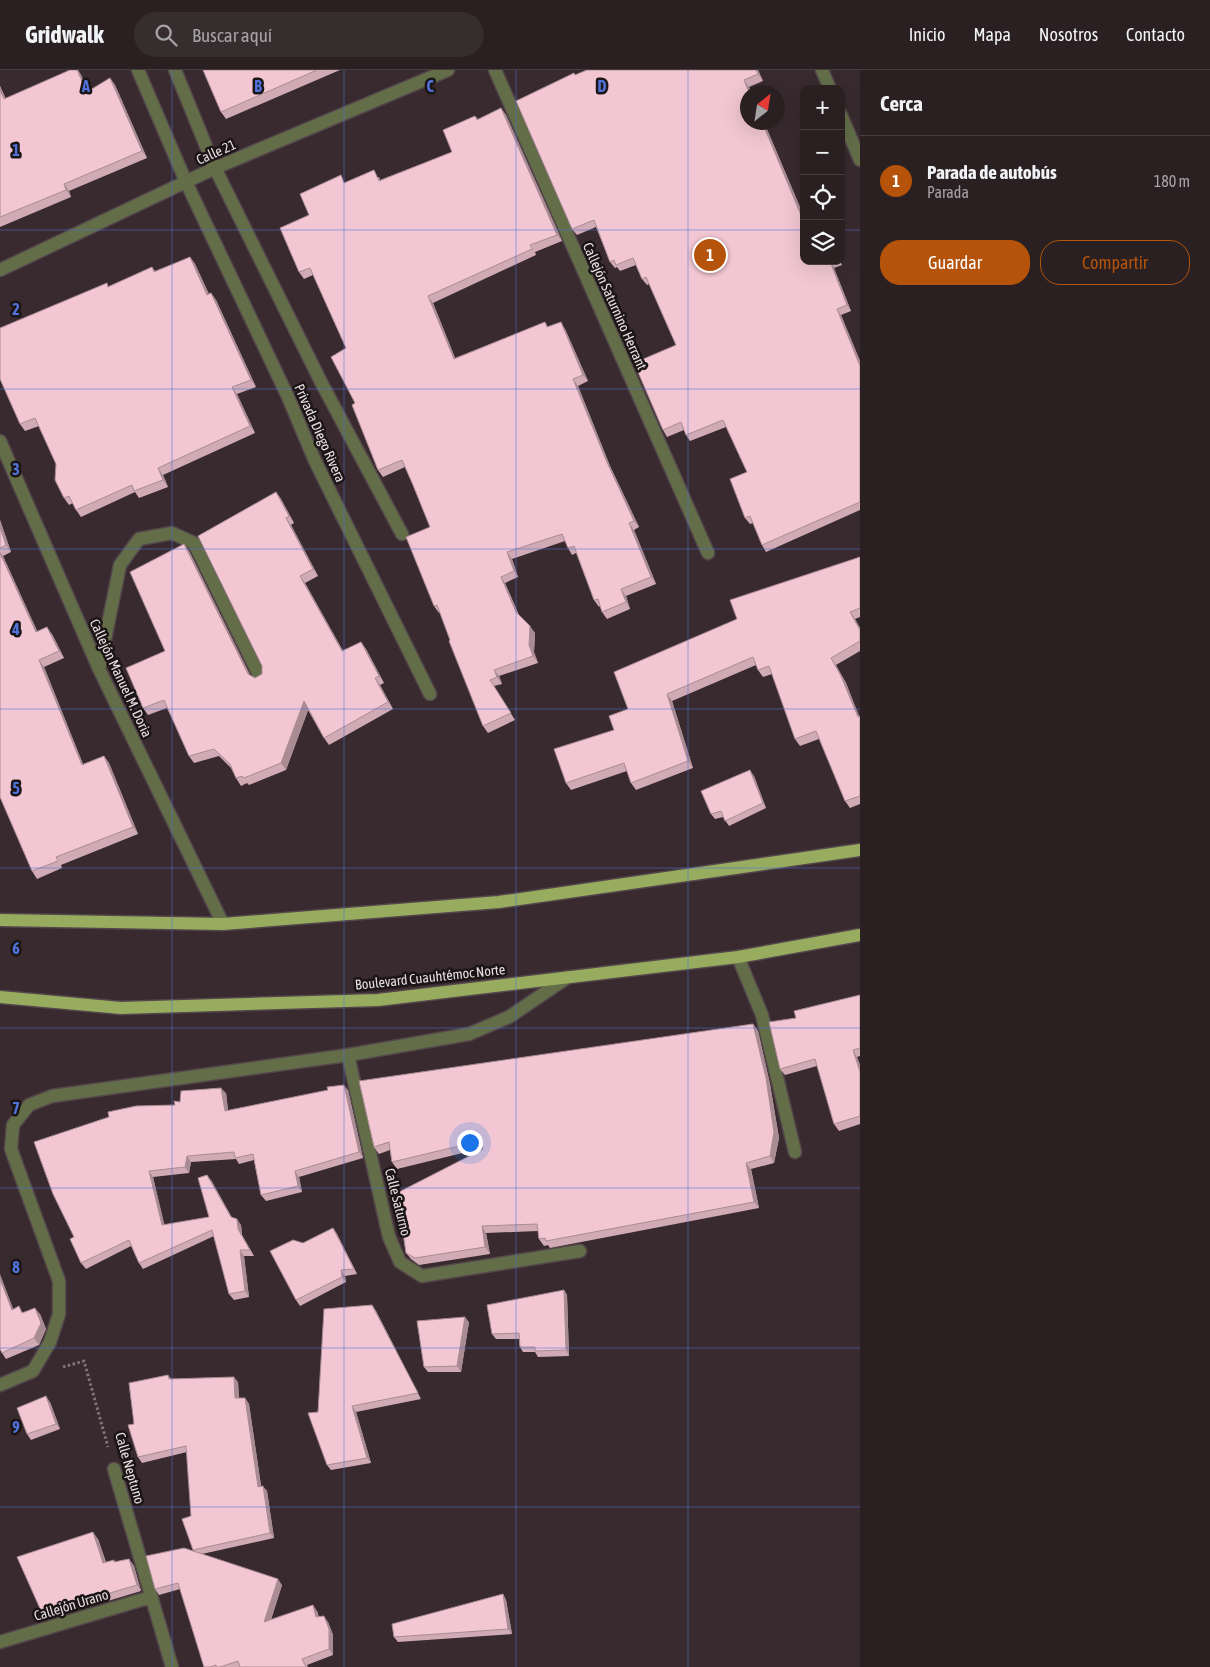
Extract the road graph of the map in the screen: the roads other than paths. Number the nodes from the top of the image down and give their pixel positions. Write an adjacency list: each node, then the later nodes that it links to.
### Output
1 (138, 70): 10 (street, Privada Diego Rivera)
2 (175, 70): 9 (street, Privada Diego Rivera)
3 (448, 70): 9 (street, Calle 21)
4 (495, 70): 14 (street, Callejón Saturnino Herrant)
5 (822, 70): 6 (street)
6 (828, 85)
7 (845, 124): 8 (street)
8 (860, 160)
9 (215, 168): 10 (street, Calle 21); 13 (street, Privada Diego Rivera)
10 (186, 182): 11 (street, Calle 21); 17 (street, Privada Diego Rivera)
11 (0, 270)
12 (0, 440): 15 (street, Callejón Manuel M. Doria)
13 (402, 534)
14 (708, 553)
15 (99, 669): 16 (street); 20 (street, Callejón Manuel M. Doria)
16 (260, 677)
17 (430, 694)
18 (860, 850): 20 (main road)
19 (0, 920): 20 (main road)
20 (223, 924)
21 (860, 935): 22 (main road, Boulevard Cuauhtémoc Norte)
22 (738, 957): 23 (main road, Boulevard Cuauhtémoc Norte); 26 (street)
23 (568, 977): 24 (main road, Boulevard Cuauhtémoc Norte); 25 (street)
24 (0, 997)
25 (348, 1055): 27 (street, Calle Saturno); 28 (street)
26 (795, 1152)
27 (580, 1251)
28 (0, 1386)
29 (114, 1469): 30 (street, Calle Neptuno)
30 (151, 1597): 31 (street, Callejón Urano); 32 (street, Calle Neptuno)
31 (0, 1642)
32 (172, 1667)

